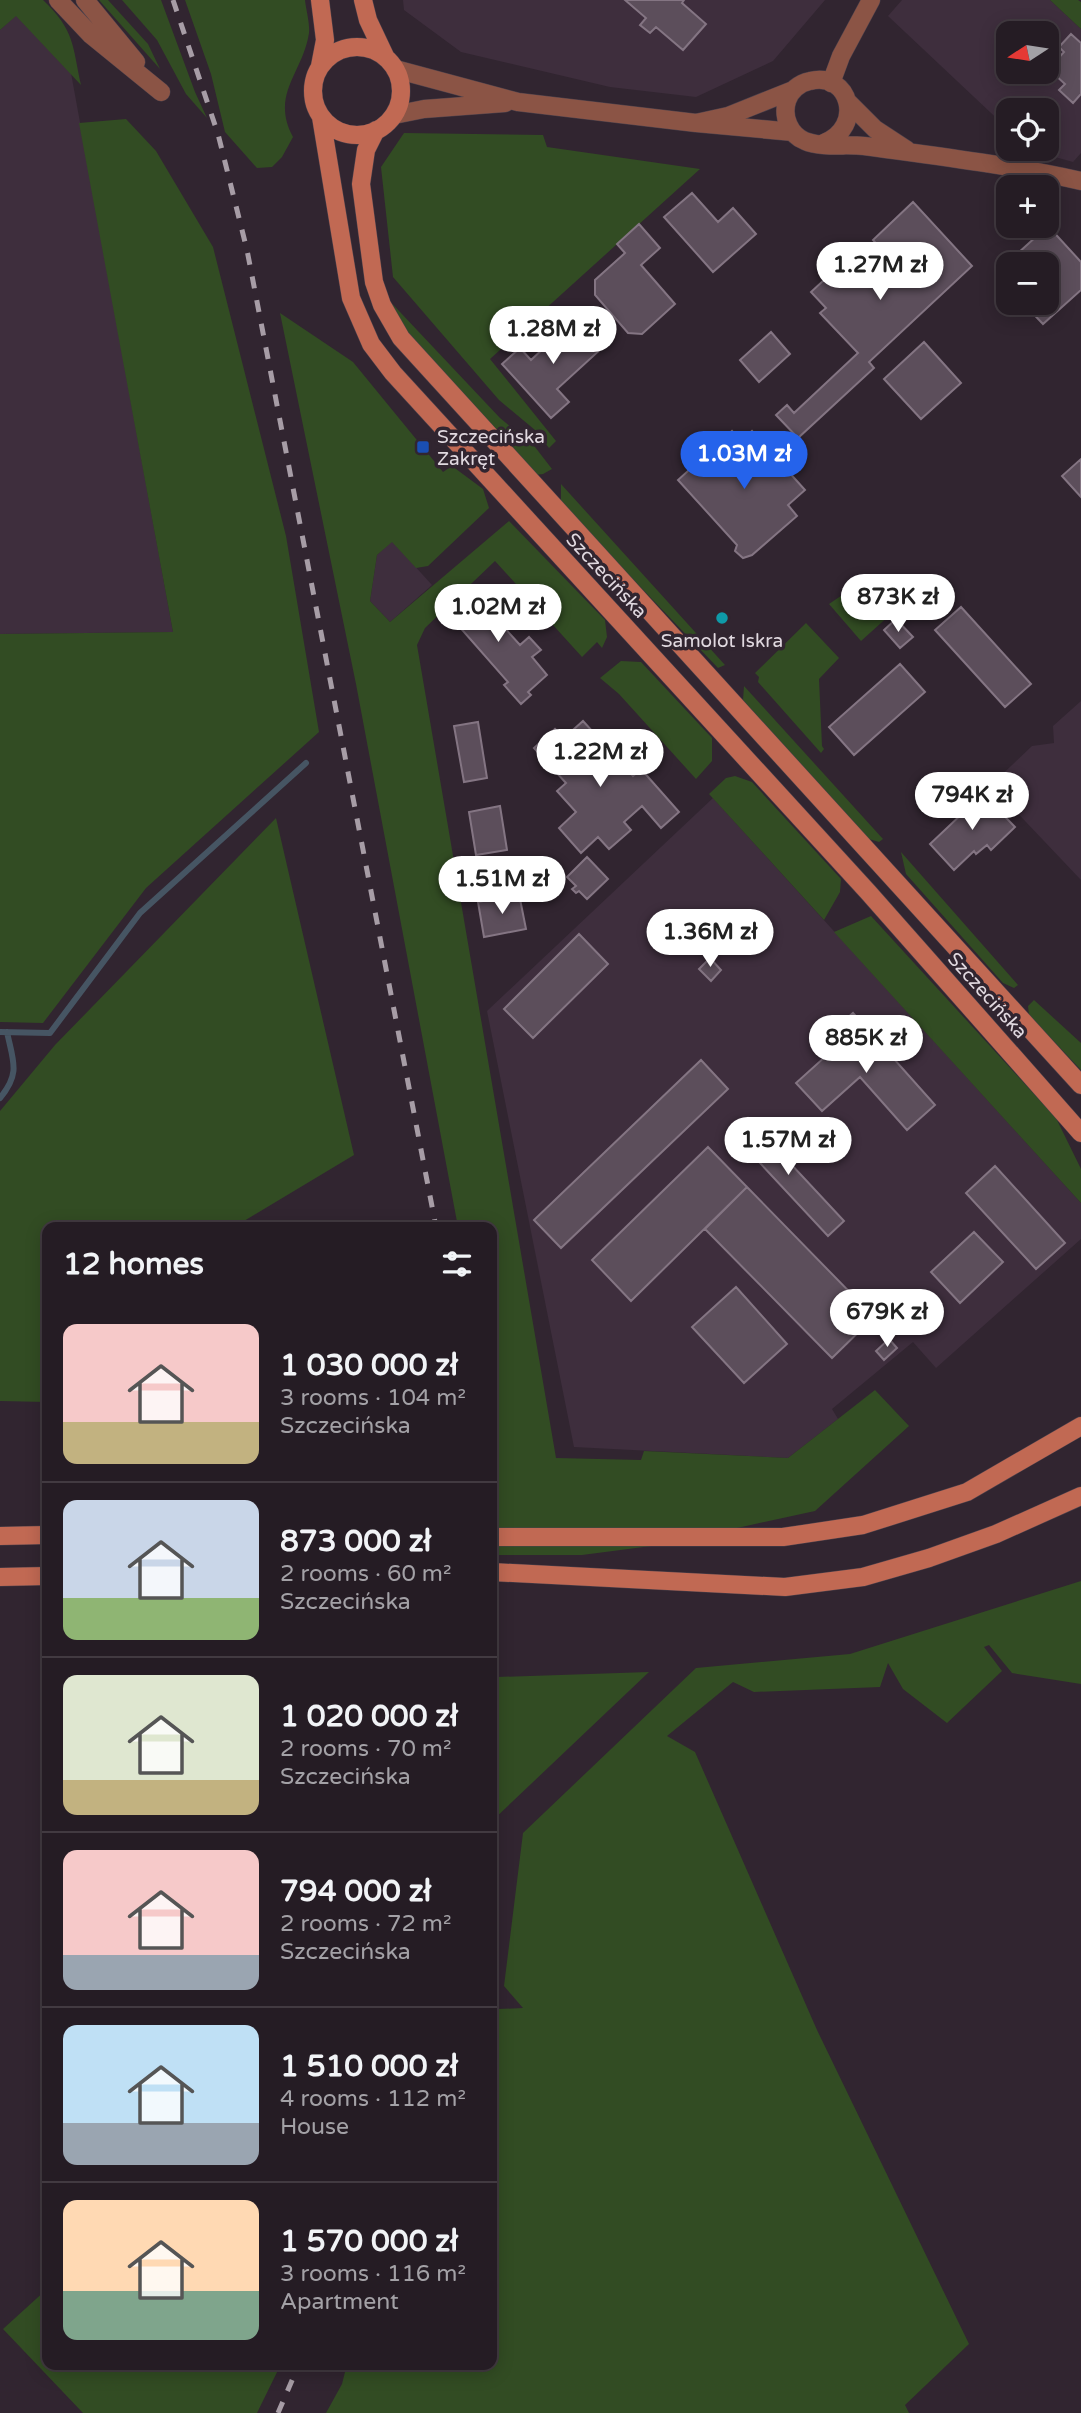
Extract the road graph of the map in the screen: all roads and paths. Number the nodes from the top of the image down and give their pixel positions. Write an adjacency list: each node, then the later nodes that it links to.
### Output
1 (58, 0): 2 (street)
2 (85, 0)
3 (320, 0): 7 (main road)
4 (363, 0): 6 (main road)
5 (871, 0): 8 (street)
6 (390, 63): 7 (main road); 11 (street); 12 (main road)
7 (320, 65): 13 (main road)
8 (831, 83): 9 (street); 10 (street)
9 (793, 90): 14 (street); 16 (street)
10 (847, 101): 17 (street); 18 (street)
11 (518, 102): 12 (street); 14 (street)
12 (394, 115): 15 (main road)
13 (321, 117): 15 (main road); 21 (main road, Szczecińska)
14 (696, 122): 16 (street)
15 (376, 130): 20 (main road, Szczecińska)
16 (793, 132): 17 (street)
17 (824, 143): 18 (street)
18 (912, 154): 19 (street)
19 (1081, 181)
20 (1081, 1084)
21 (1081, 1133)
22 (1081, 1426): 26 (main road)
23 (1081, 1496): 27 (main road)
24 (42, 1535): 25 (main road)
25 (0, 1536)
26 (497, 1537)
27 (497, 1572)
28 (42, 1576): 29 (main road)
29 (0, 1577)

